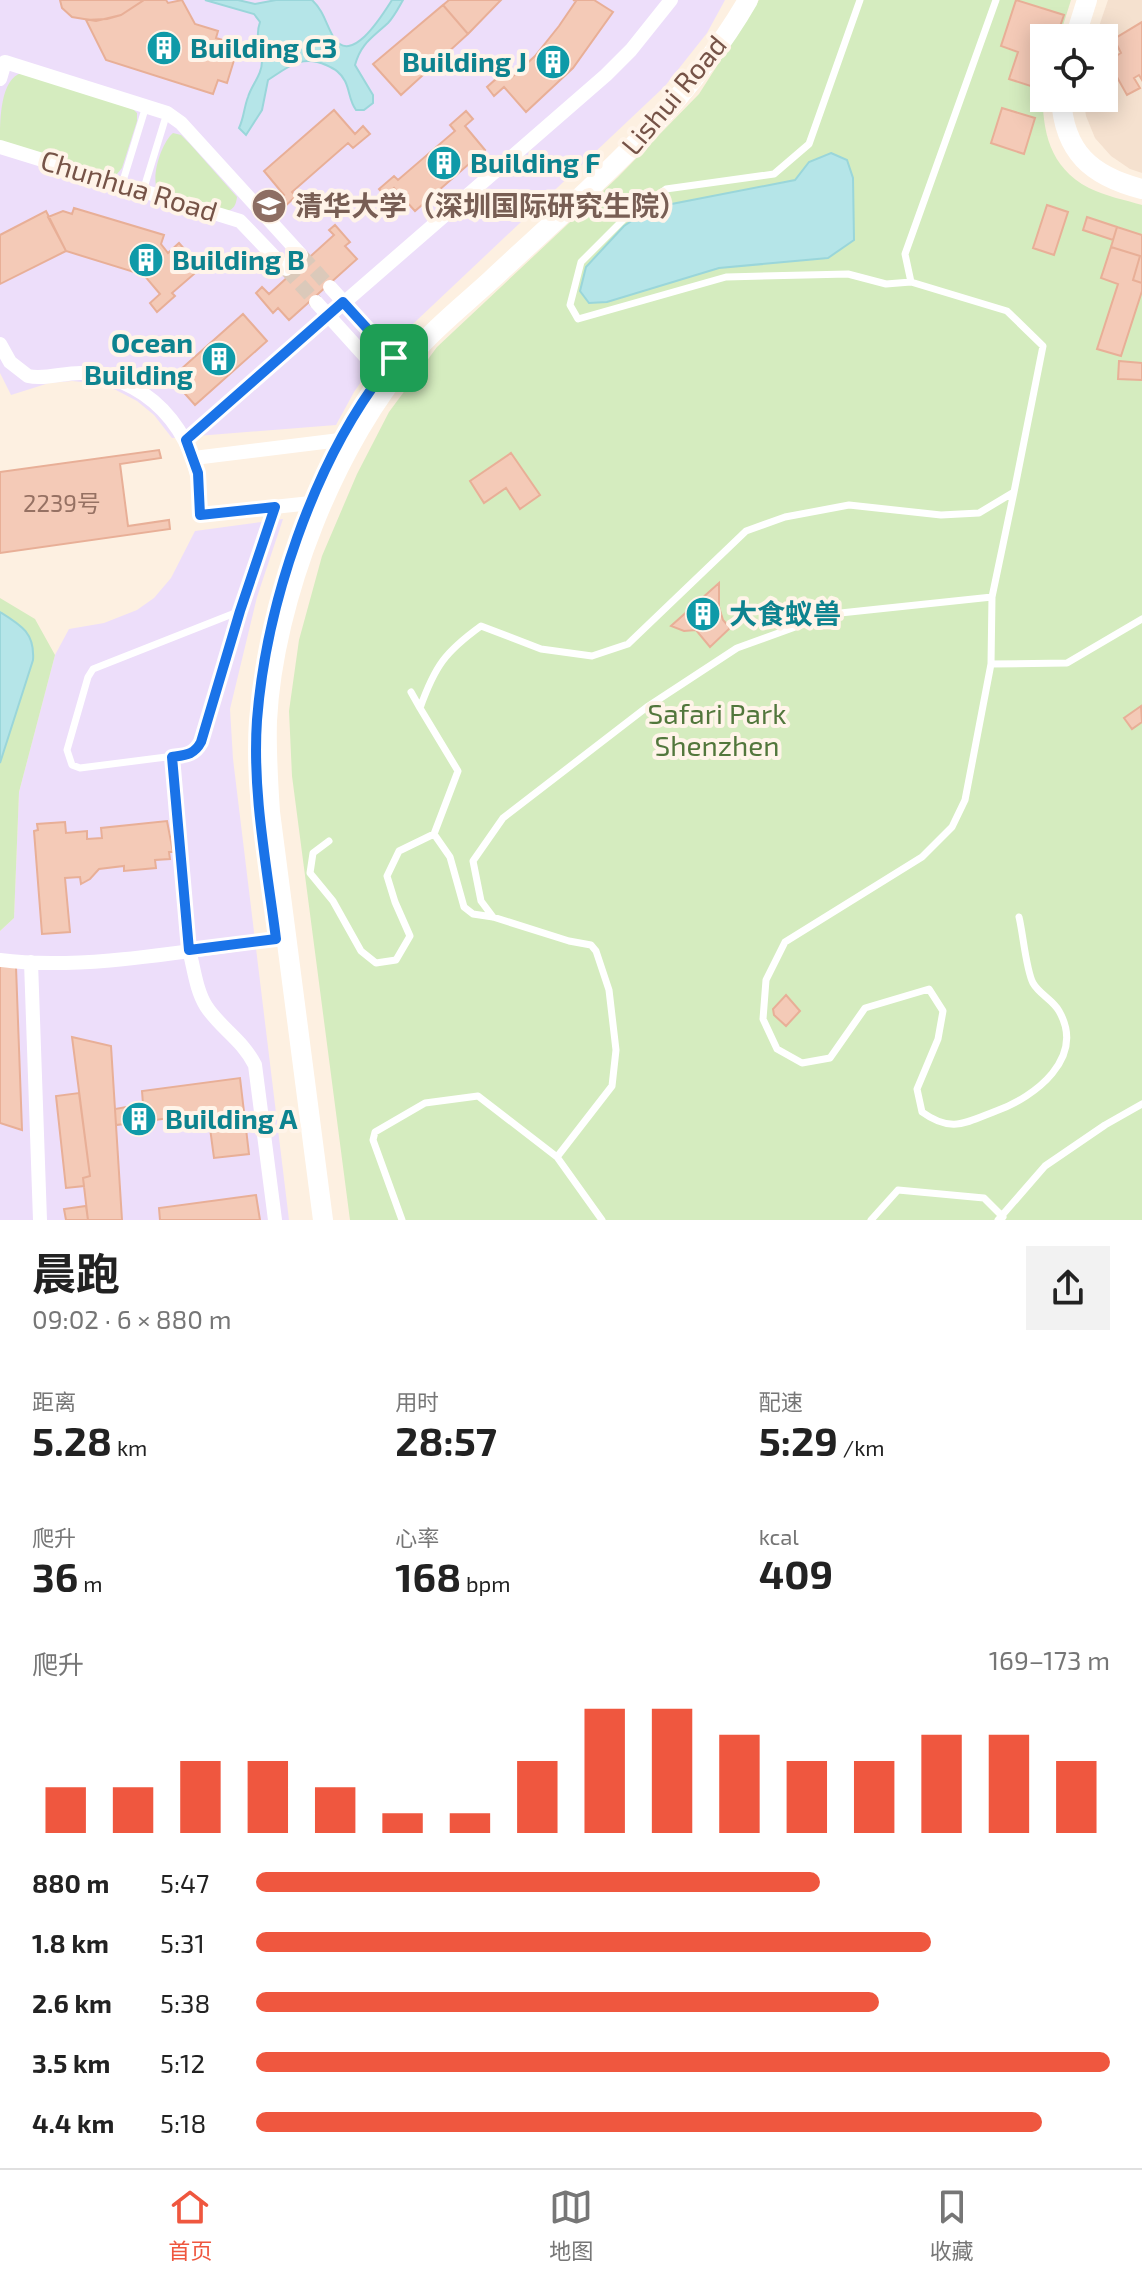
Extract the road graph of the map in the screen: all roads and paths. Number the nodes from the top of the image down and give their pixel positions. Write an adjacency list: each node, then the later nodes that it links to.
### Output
1 (671, 0): 23 (street)
2 (735, 0): 26 (main road, Lishui Road)
3 (748, 0): 26 (main road, Lishui Road)
4 (860, 0): 20 (lane)
5 (1087, 0): 7 (main road)
6 (993, 1): 20 (lane)
7 (1079, 24)
8 (0, 79): 9 (street, Chunhua Road)
9 (146, 106): 11 (street, Chunhua Road); 13 (lane)
10 (1062, 112): 14 (main road)
11 (167, 113): 15 (lane); 16 (street, Chunhua Road)
12 (0, 147): 13 (street, Chunhua Road)
13 (122, 184): 15 (street, Chunhua Road)
14 (1142, 189)
15 (143, 191): 17 (street, Chunhua Road)
16 (260, 211): 17 (lane); 18 (street, Chunhua Road)
17 (245, 224): 19 (street, Chunhua Road)
18 (301, 255)
19 (286, 269)
20 (911, 282): 30 (lane)
21 (330, 287): 23 (street)
22 (316, 302): 24 (street)
23 (343, 302): 24 (street); 26 (street)
24 (329, 315): 26 (street); 27 (street)
25 (0, 344): 27 (street)
26 (392, 368): 28 (main road, Lishui Road); 54 (main road, Lishui Road)
27 (186, 440): 29 (street)
28 (340, 440): 29 (street); 31 (main road, Lishui Road)
29 (194, 458): 32 (street)
30 (1014, 492): 33 (lane); 38 (lane)
31 (311, 503): 32 (street); 44 (main road, Lishui Road)
32 (275, 507): 34 (lane)
33 (992, 597): 36 (lane); 42 (lane)
34 (240, 611): 39 (lane); 39 (lane)
35 (1142, 619): 36 (lane)
36 (991, 664): 43 (lane)
37 (411, 692): 38 (lane)
38 (420, 708): 40 (lane)
39 (172, 757): 45 (lane)
40 (434, 834): 41 (lane); 42 (lane)
41 (329, 841)
42 (493, 917): 49 (lane)
43 (1019, 917)
44 (276, 939): 45 (street); 53 (main road, Lishui Road)
45 (189, 950): 47 (street); 52 (street)
46 (0, 960): 47 (street)
47 (31, 962): 51 (street)
48 (1142, 1104): 50 (lane)
49 (557, 1157): 55 (lane); 56 (lane)
50 (1000, 1219): 57 (lane)
51 (40, 1220)
52 (275, 1220)
53 (311, 1220)
54 (323, 1220)
55 (402, 1220)
56 (602, 1220)
57 (871, 1220)

